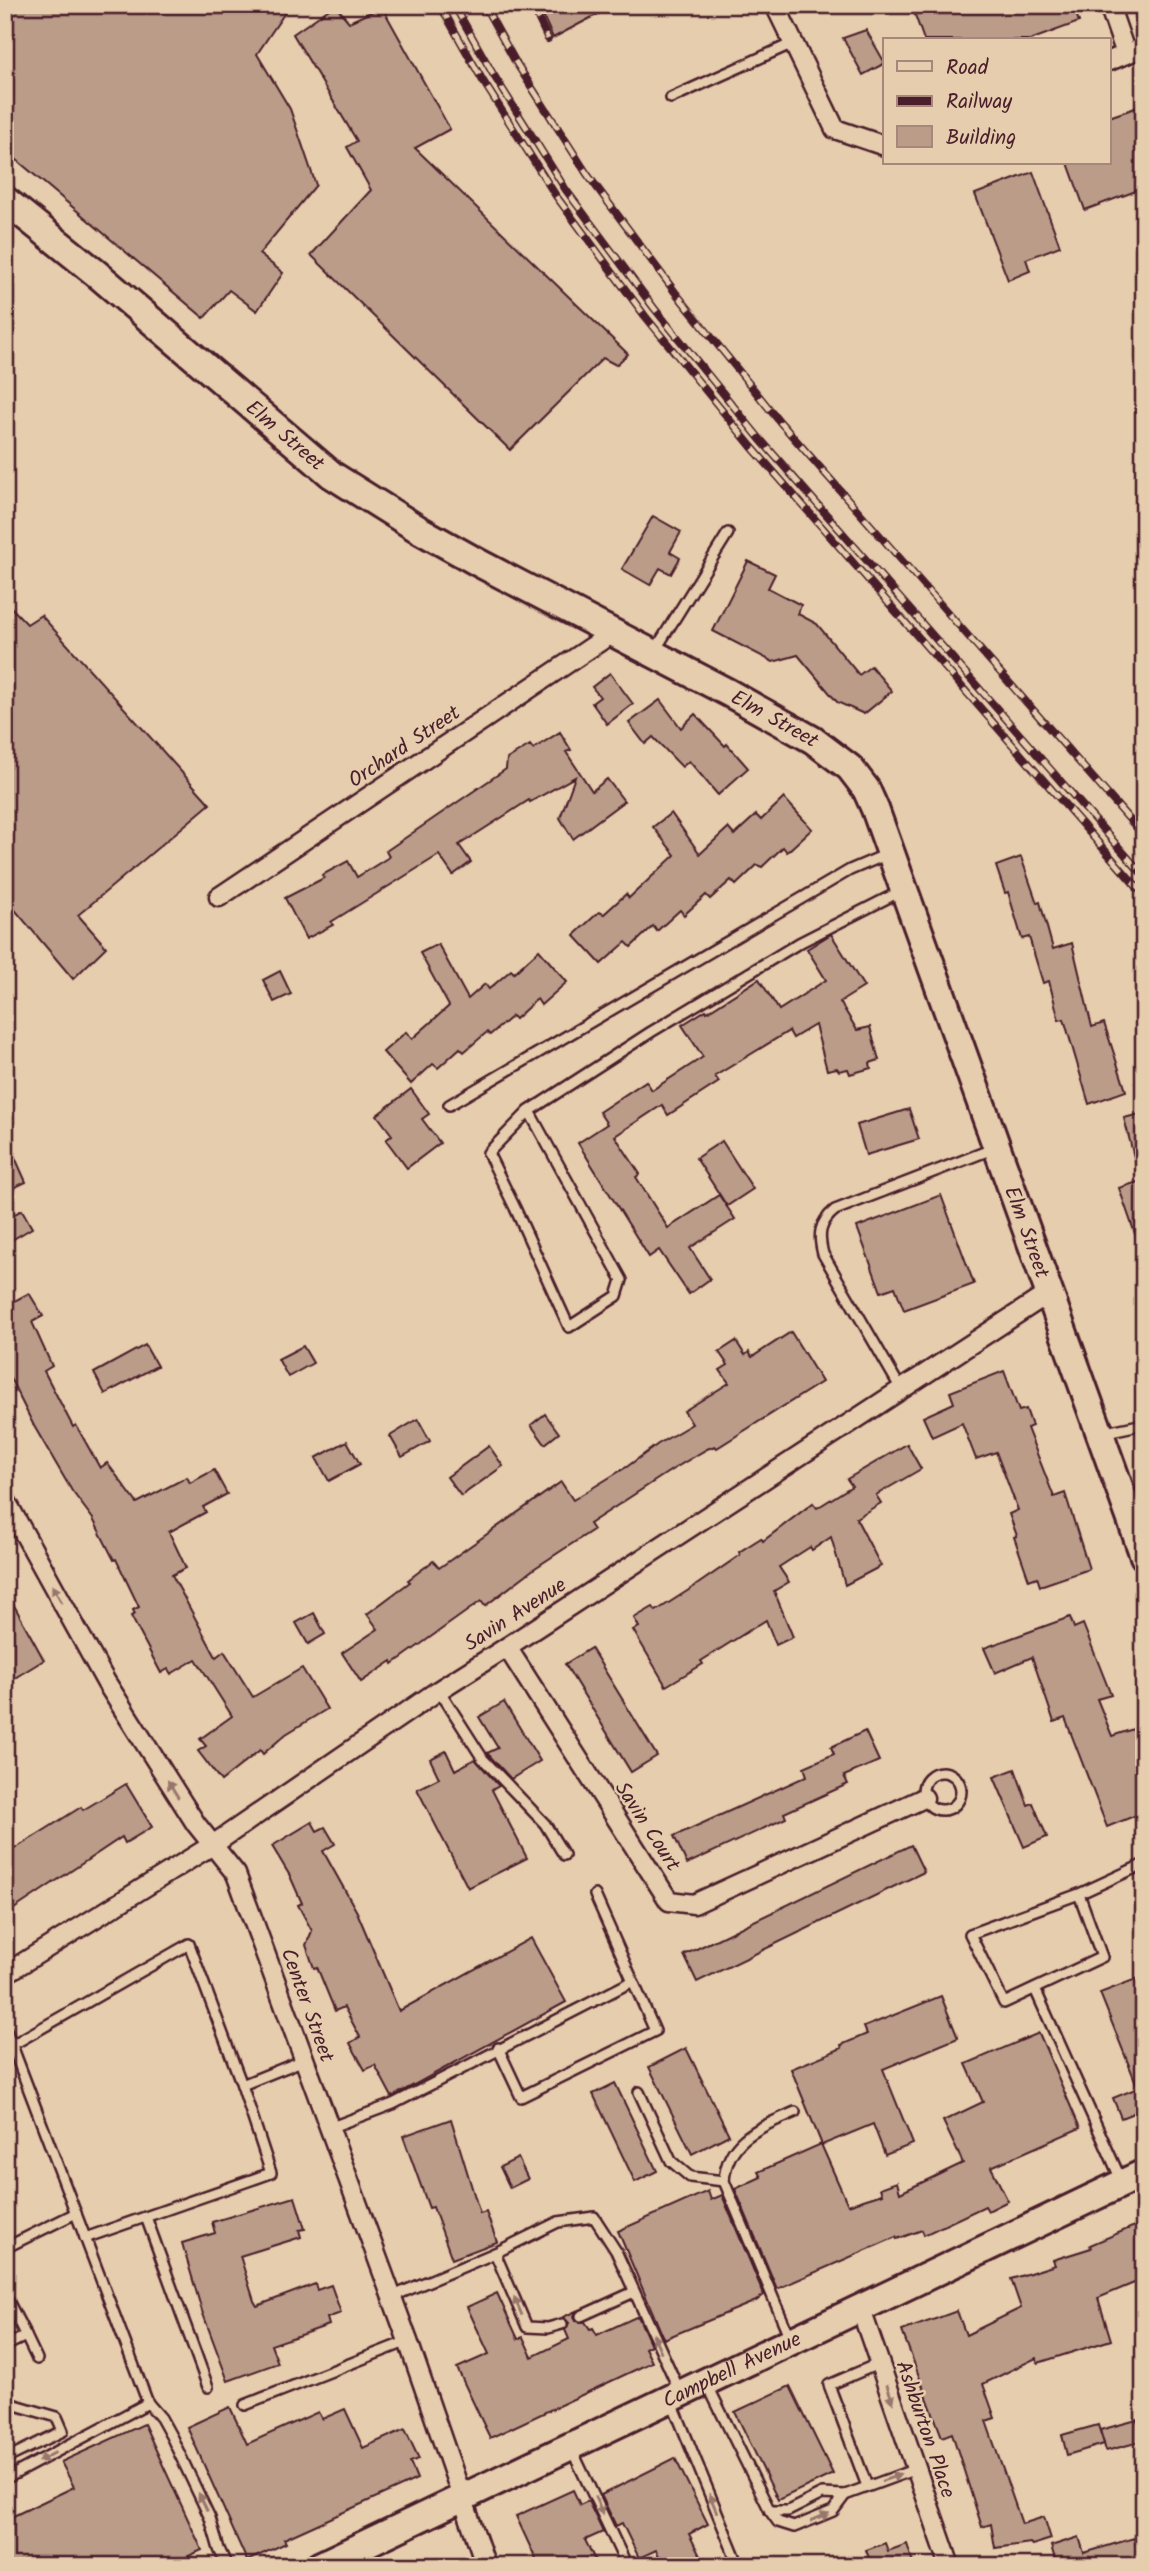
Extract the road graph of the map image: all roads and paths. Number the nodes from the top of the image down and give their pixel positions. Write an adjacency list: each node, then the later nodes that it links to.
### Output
1 (775, 5): 3 (street)
2 (1109, 5): 5 (street)
3 (793, 43): 7 (lane); 8 (street)
4 (1144, 47): 5 (street)
5 (1126, 54): 6 (street)
6 (1110, 61)
7 (671, 98)
8 (883, 145)
9 (5, 200): 11 (main road, Elm Street)
10 (727, 533): 12 (lane)
11 (614, 632): 12 (main road, Elm Street); 15 (street, Orchard Street)
12 (653, 653): 13 (main road, Elm Street)
13 (891, 853): 14 (main road, Elm Street); 16 (lane)
14 (904, 889): 17 (lane); 18 (main road, Elm Street)
15 (219, 897)
16 (449, 1105)
17 (530, 1111): 17 (lane)
18 (997, 1147): 19 (main road, Elm Street); 20 (lane)
19 (1049, 1293): 20 (street, Savin Avenue); 22 (main road, Elm Street)
20 (901, 1389): 25 (street, Savin Avenue)
21 (1144, 1424): 22 (lane)
22 (1100, 1433): 24 (main road, Elm Street)
23 (5, 1499): 28 (street, Center Street, one-way to 23)
24 (1144, 1556)
25 (508, 1647): 26 (street, Savin Avenue); 27 (street, Savin Court)
26 (439, 1690): 28 (street, Savin Avenue); 29 (lane)
27 (924, 1798): 27 (lane)
28 (214, 1844): 33 (street, Savin Avenue); 39 (street, Center Street)
29 (564, 1856)
30 (1144, 1864): 31 (lane)
31 (1079, 1894): 35 (lane); 35 (lane)
32 (594, 1895): 34 (lane)
33 (5, 1974)
34 (633, 1981): 38 (lane); 38 (lane)
35 (1035, 1989): 44 (lane)
36 (5, 2027): 37 (lane)
37 (12, 2045): 40 (lane); 46 (lane)
38 (498, 2048): 43 (lane)
39 (304, 2060): 40 (lane); 43 (street, Center Street)
40 (242, 2085): 47 (lane)
41 (639, 2092): 45 (lane)
42 (795, 2112): 45 (lane)
43 (329, 2128): 53 (street, Center Street)
44 (1133, 2178): 54 (main road, Campbell Avenue)
45 (724, 2181): 58 (lane)
46 (76, 2213): 48 (lane); 49 (lane)
47 (146, 2217): 48 (lane); 64 (lane)
48 (85, 2238): 66 (lane)
49 (5, 2248)
50 (495, 2253): 51 (lane); 53 (lane); 56 (lane, one-way to 50)
51 (634, 2292): 55 (lane); 65 (lane, one-way to 51)
52 (5, 2295): 57 (lane)
53 (391, 2297): 59 (street, Center Street)
54 (860, 2307): 58 (main road, Campbell Avenue); 62 (street, Ashburton Place)
55 (581, 2316)
56 (562, 2324)
57 (26, 2336): 60 (lane); 61 (lane)
58 (791, 2340): 63 (main road, Campbell Avenue)
59 (408, 2341): 67 (lane); 75 (street, Center Street)
60 (5, 2346)
61 (37, 2360)
62 (880, 2363): 71 (street, Ashburton Place, one-way to 71); 73 (lane)
63 (706, 2383): 65 (main road, Campbell Avenue); 76 (lane)
64 (208, 2387)
65 (676, 2396): 69 (main road, Campbell Avenue); 81 (lane, one-way to 65)
66 (148, 2403): 72 (lane, one-way to 72); 77 (lane, one-way to 66)
67 (245, 2405)
68 (5, 2407): 70 (lane)
69 (570, 2447): 75 (main road, Campbell Avenue); 80 (lane, one-way to 80)
70 (5, 2459)
71 (916, 2469): 73 (lane, one-way to 71); 82 (street, Ashburton Place)
72 (5, 2479)
73 (867, 2486): 74 (lane)
74 (845, 2495): 76 (lane); 76 (lane, one-way to 74)
75 (463, 2498): 78 (main road, Campbell Avenue); 79 (street, Center Street)
76 (770, 2511)
77 (227, 2566)
78 (319, 2566)
79 (486, 2566)
80 (627, 2566)
81 (739, 2566)
82 (950, 2566)

